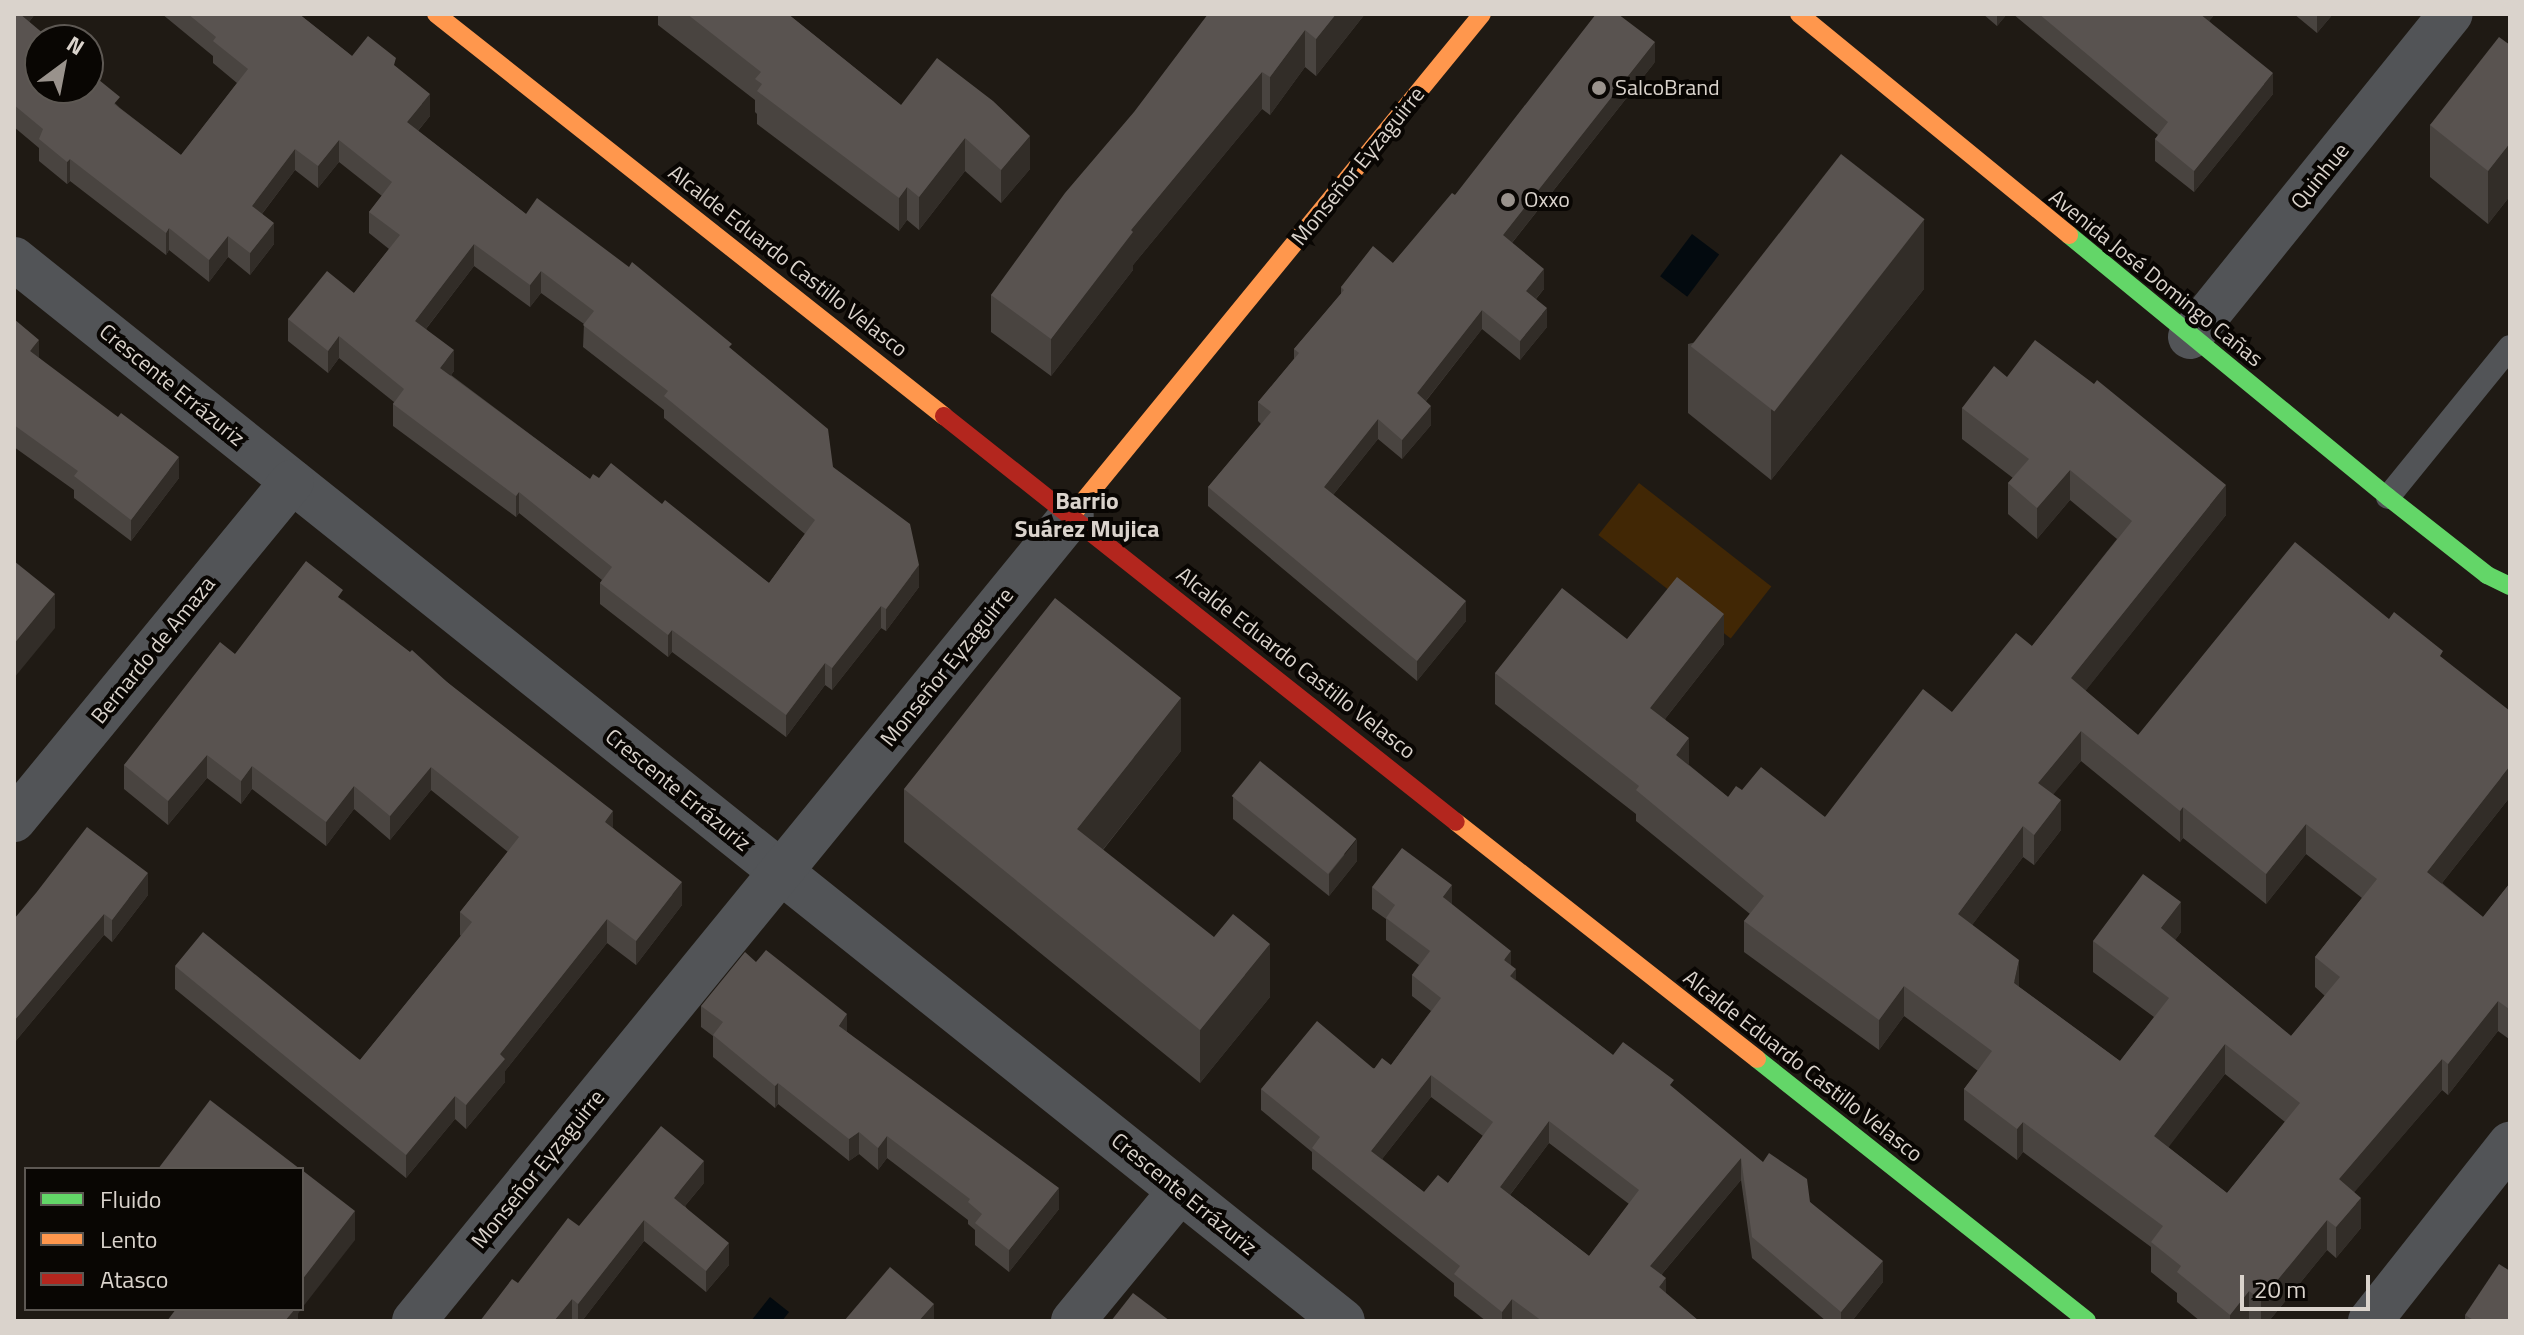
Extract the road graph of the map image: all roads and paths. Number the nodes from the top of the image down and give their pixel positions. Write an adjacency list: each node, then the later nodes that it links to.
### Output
1 (436, 14): 10 (main road, Alcalde Eduardo Castillo Velasco)
2 (1482, 14): 10 (main road, Monseñor Eyzaguirre)
3 (1799, 14): 6 (main road, Avenida José Domingo Cañas)
4 (2451, 14): 6 (street, Quinhue)
5 (14, 259): 8 (street, Crescente Errázuriz)
6 (2190, 337): 9 (main road, Avenida José Domingo Cañas)
7 (2510, 347): 9 (lane)
8 (292, 481): 14 (street, Bernardo de Amaza); 15 (street, Crescente Errázuriz)
9 (2388, 497): 11 (main road, Avenida José Domingo Cañas)
10 (1072, 515): 15 (street, Monseñor Eyzaguirre); 21 (main road, Alcalde Eduardo Castillo Velasco)
11 (2487, 575): 12 (main road, Avenida José Domingo Cañas); 13 (main road, Avenida José Domingo Cañas)
12 (2510, 586)
13 (2509, 607)
14 (14, 820)
15 (781, 872): 17 (street, Crescente Errázuriz); 18 (street, Monseñor Eyzaguirre)
16 (2510, 1144): 22 (street)
17 (1180, 1191): 19 (street); 20 (street, Crescente Errázuriz)
18 (414, 1321)
19 (1073, 1321)
20 (1343, 1321)
21 (2087, 1321)
22 (2370, 1321)

